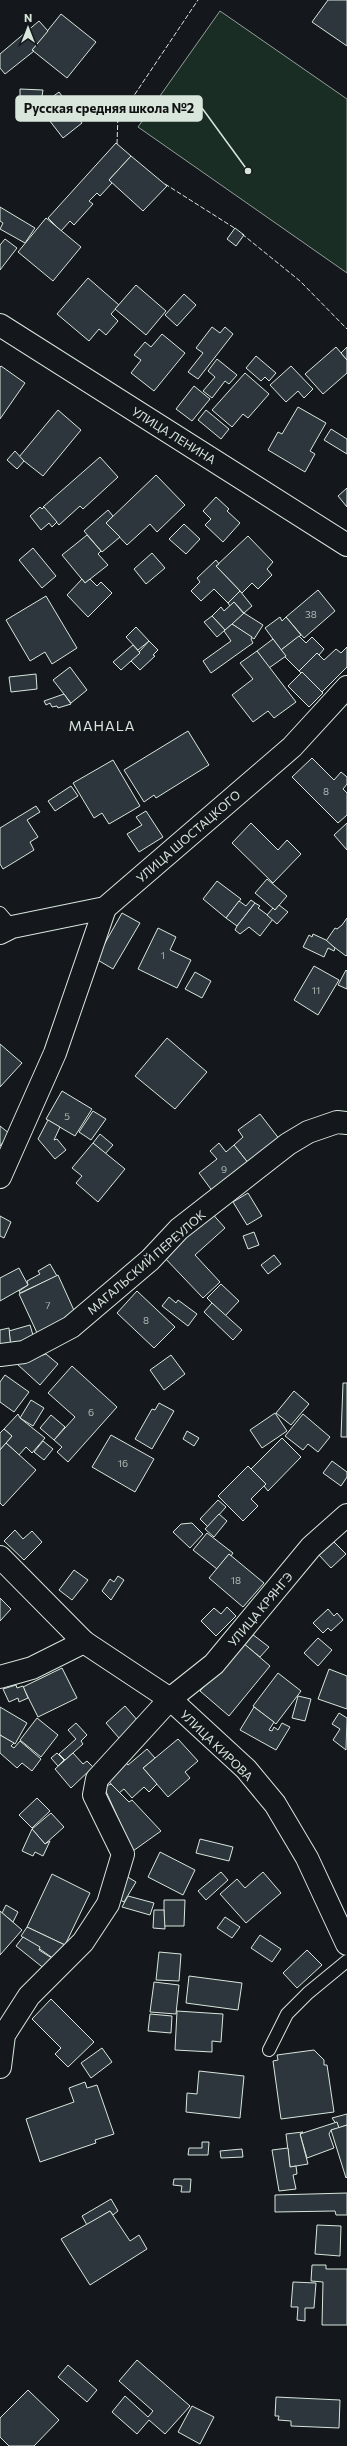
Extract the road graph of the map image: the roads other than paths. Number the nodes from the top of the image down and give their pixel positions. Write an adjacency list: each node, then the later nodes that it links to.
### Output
1 (0, 325): 2 (street, УЛИЦА ЛЕНИНА)
2 (347, 545)
3 (347, 687): 4 (street, УЛИЦА ШОСТАЦКОГО)
4 (105, 908): 5 (street, УЛИЦА ШОСТАЦКОГО); 7 (street)
5 (4, 924)
6 (347, 1123): 8 (street, МАГАЛЬСКИЙ ПЕРЕУЛОК)
7 (0, 1178)
8 (0, 1355)
9 (347, 1515): 13 (street, УЛИЦА КРЯНГЭ)
10 (0, 1558): 11 (street, УЛИЦА КИРОВА)
11 (84, 1642): 12 (street); 13 (street, УЛИЦА КИРОВА)
12 (0, 1676)
13 (170, 1699): 14 (street, УЛИЦА КИРОВА); 17 (street, УЛИЦА КРЯНГЭ)
14 (347, 1944)
15 (347, 1961): 16 (lane)
16 (269, 2050)
17 (0, 2067)

